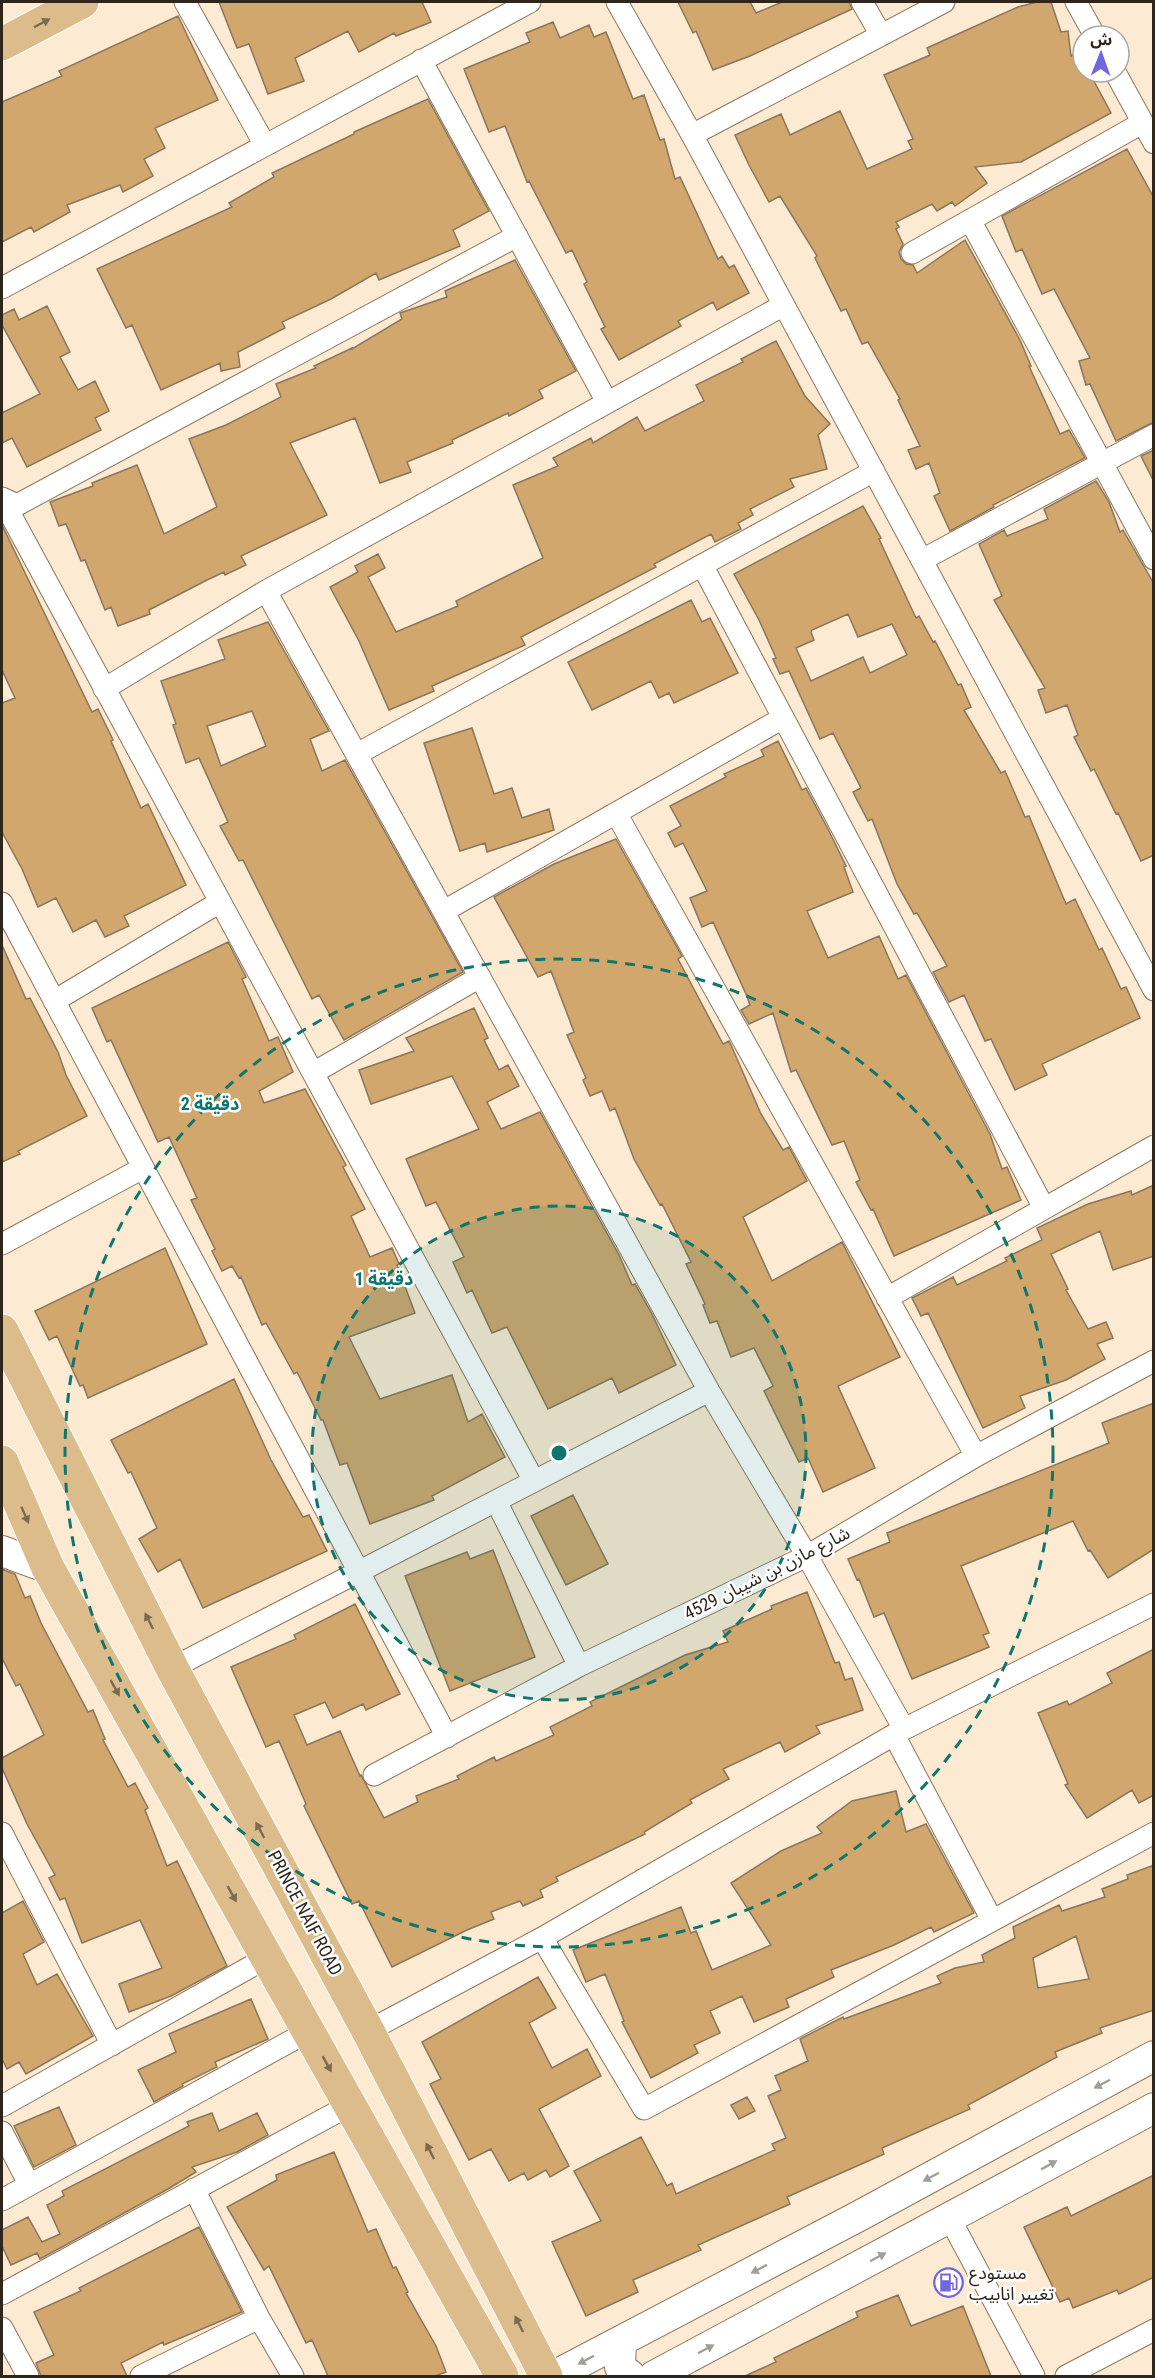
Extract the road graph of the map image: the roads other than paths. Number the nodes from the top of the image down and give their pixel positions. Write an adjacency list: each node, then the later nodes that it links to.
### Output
1 (82, 2): 10 (main road, one-way to 1)
2 (185, 2): 16 (street)
3 (530, 2): 11 (street)
4 (617, 2): 14 (street)
5 (862, 2): 9 (street)
6 (945, 2): 9 (street)
7 (1076, 2): 8 (street)
8 (1088, 24)
9 (881, 35): 14 (street)
10 (2, 44)
11 (421, 60): 16 (street); 18 (street)
12 (1121, 84): 13 (street)
13 (1142, 123): 15 (street); 17 (street)
14 (692, 135): 21 (street)
15 (1154, 143)
16 (265, 145): 20 (street)
17 (970, 220): 19 (street); 24 (street)
18 (517, 236): 22 (street); 26 (street)
19 (912, 253)
20 (2, 288)
21 (784, 305): 22 (street); 25 (street)
22 (607, 402): 30 (street)
23 (1154, 435): 24 (street)
24 (1102, 464): 27 (street); 28 (street)
25 (874, 471): 28 (street); 29 (street)
26 (2, 499): 31 (street)
27 (1154, 559)
28 (922, 560): 39 (street)
29 (702, 565): 32 (street); 33 (street)
30 (266, 591): 31 (street); 33 (street)
31 (104, 689): 35 (street)
32 (783, 718): 34 (street); 44 (street)
33 (357, 754): 37 (street)
34 (616, 813): 37 (street); 46 (street)
35 (220, 902): 40 (street); 41 (street)
36 (2, 903): 40 (street)
37 (444, 911): 38 (street)
38 (480, 977): 41 (street); 50 (street)
39 (1154, 990)
40 (54, 1001): 43 (street)
41 (313, 1073): 54 (street)
42 (1154, 1146): 44 (street)
43 (143, 1168): 45 (street); 59 (street)
44 (1044, 1208): 46 (street)
45 (2, 1244)
46 (887, 1298): 52 (street)
47 (2, 1330): 51 (main road, PRINCE NAIF ROAD)
48 (2, 1357): 51 (main road, PRINCE NAIF ROAD)
49 (1154, 1361): 52 (street, شارع مازن بن شيبان 4529)
50 (709, 1391): 54 (street); 57 (street)
51 (63, 1451): 62 (main road, PRINCE NAIF ROAD, one-way to 51)
52 (976, 1456): 57 (street, شارع مازن بن شيبان 4529)
53 (2, 1462): 58 (main road, one-way to 58)
54 (534, 1481): 55 (street)
55 (496, 1501): 59 (street); 61 (street)
56 (2, 1551): 58 (street)
57 (807, 1556): 61 (street, شارع مازن بن شيبان 4529); 63 (street)
58 (48, 1568): 70 (main road, one-way to 70)
59 (359, 1572): 62 (street); 64 (street)
60 (1154, 1604): 63 (street)
61 (579, 1666): 64 (street, شارع مازن بن شيبان 4529)
62 (172, 1668): 72 (main road, PRINCE NAIF ROAD, one-way to 62)
63 (899, 1732): 68 (street); 69 (street)
64 (447, 1737): 65 (street, شارع مازن بن شيبان 4529)
65 (374, 1775)
66 (2, 1833): 73 (street)
67 (1154, 1833): 68 (street)
68 (992, 1920): 69 (street)
69 (542, 1938): 72 (street)
70 (268, 1957): 71 (main road); 73 (street)
71 (309, 2031): 75 (main road, one-way to 75); 79 (street)
72 (368, 2031): 92 (main road, PRINCE NAIF ROAD, one-way to 72)
73 (112, 2045): 76 (street)
74 (1154, 2056): 87 (street, one-way to 87)
75 (350, 2105): 80 (street); 91 (main road)
76 (2, 2106)
77 (1154, 2108): 82 (street, one-way to 77)
78 (2, 2132): 79 (street)
79 (29, 2184): 81 (street)
80 (194, 2189): 83 (street); 84 (street)
81 (2, 2200)
82 (950, 2218): 95 (street, one-way to 82); 96 (street)
83 (2, 2294)
84 (259, 2318): 89 (street); 90 (street)
85 (2, 2328): 88 (street)
86 (1154, 2330): 97 (street)
87 (621, 2341): 93 (street, one-way to 93); 94 (street)
88 (28, 2376)
89 (141, 2376)
90 (293, 2376)
91 (502, 2376)
92 (546, 2376)
93 (554, 2376)
94 (631, 2376)
95 (654, 2376)
96 (1034, 2376)
97 (1066, 2376)

